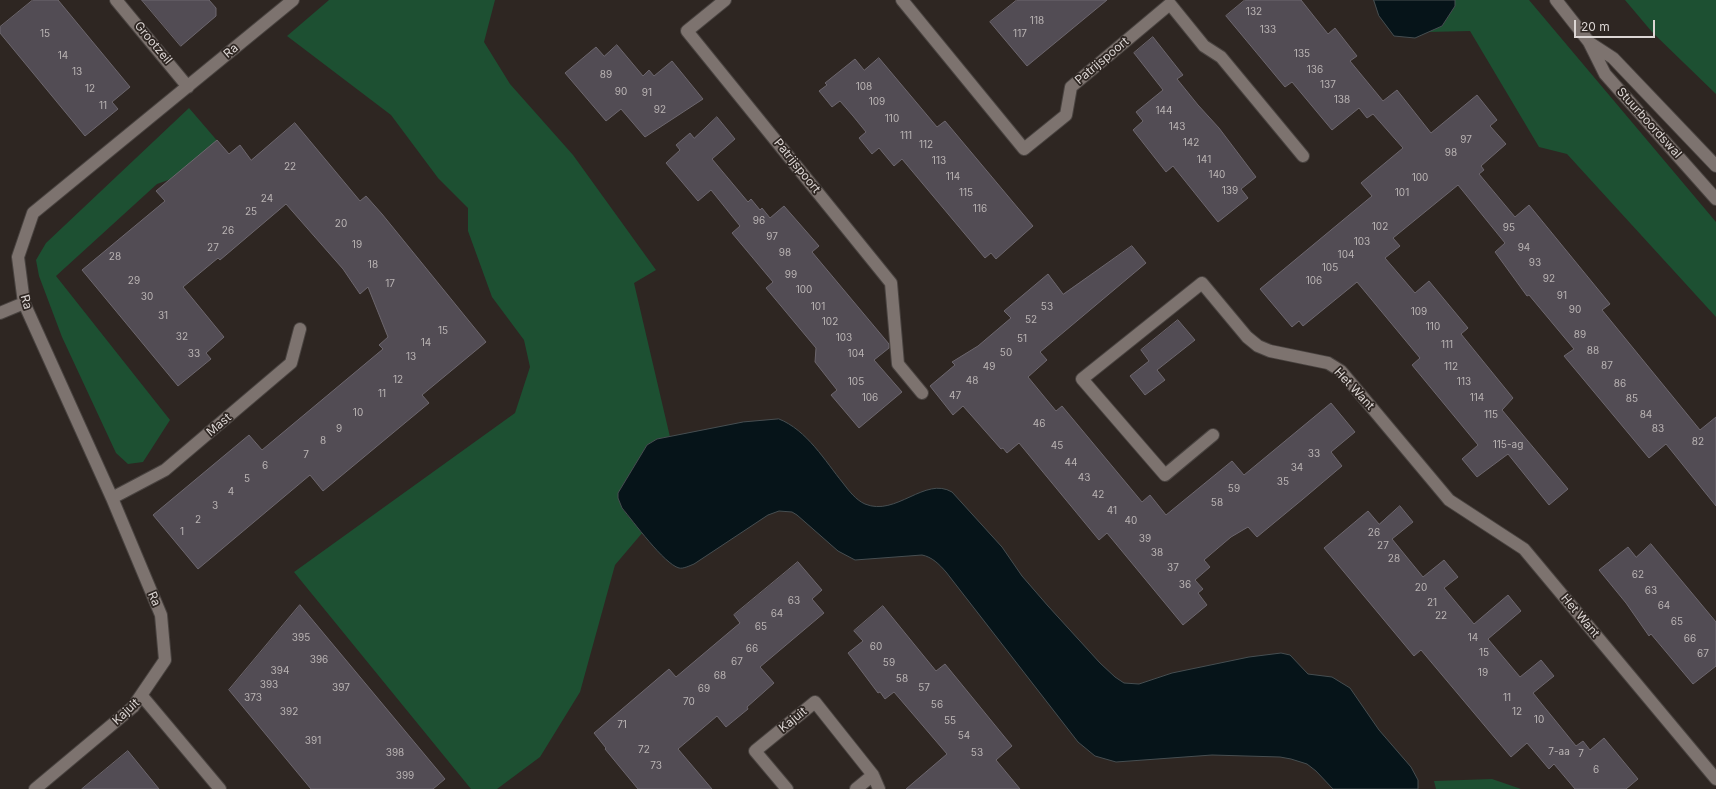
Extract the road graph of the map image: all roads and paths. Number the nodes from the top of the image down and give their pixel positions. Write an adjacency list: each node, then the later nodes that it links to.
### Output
1 (116, 0): 7 (street, Grootzeil)
2 (293, 0): 7 (street, Ra)
3 (725, 0): 14 (street, Patrijspoort)
4 (902, 0): 8 (street, Patrijspoort)
5 (1556, 0): 6 (street, Stuurboordswal)
6 (1589, 42): 9 (street, Stuurboordswal); 10 (street, Stuurboordswal)
7 (188, 87): 11 (street, Ra)
8 (1303, 156)
9 (1716, 166)
10 (1716, 199)
11 (24, 303): 12 (street); 16 (street, Ra)
12 (0, 313)
13 (300, 329): 16 (street, Mast)
14 (922, 393)
15 (1213, 436): 19 (street, Het Want)
16 (112, 498): 17 (street, Ra)
17 (142, 696): 20 (street, Kajuit); 21 (street, Kajuit)
18 (873, 775): 22 (street, Kajuit); 23 (street); 24 (street, Kajuit)
19 (1716, 780)
20 (35, 789)
21 (220, 789)
22 (787, 789)
23 (856, 789)
24 (879, 789)

